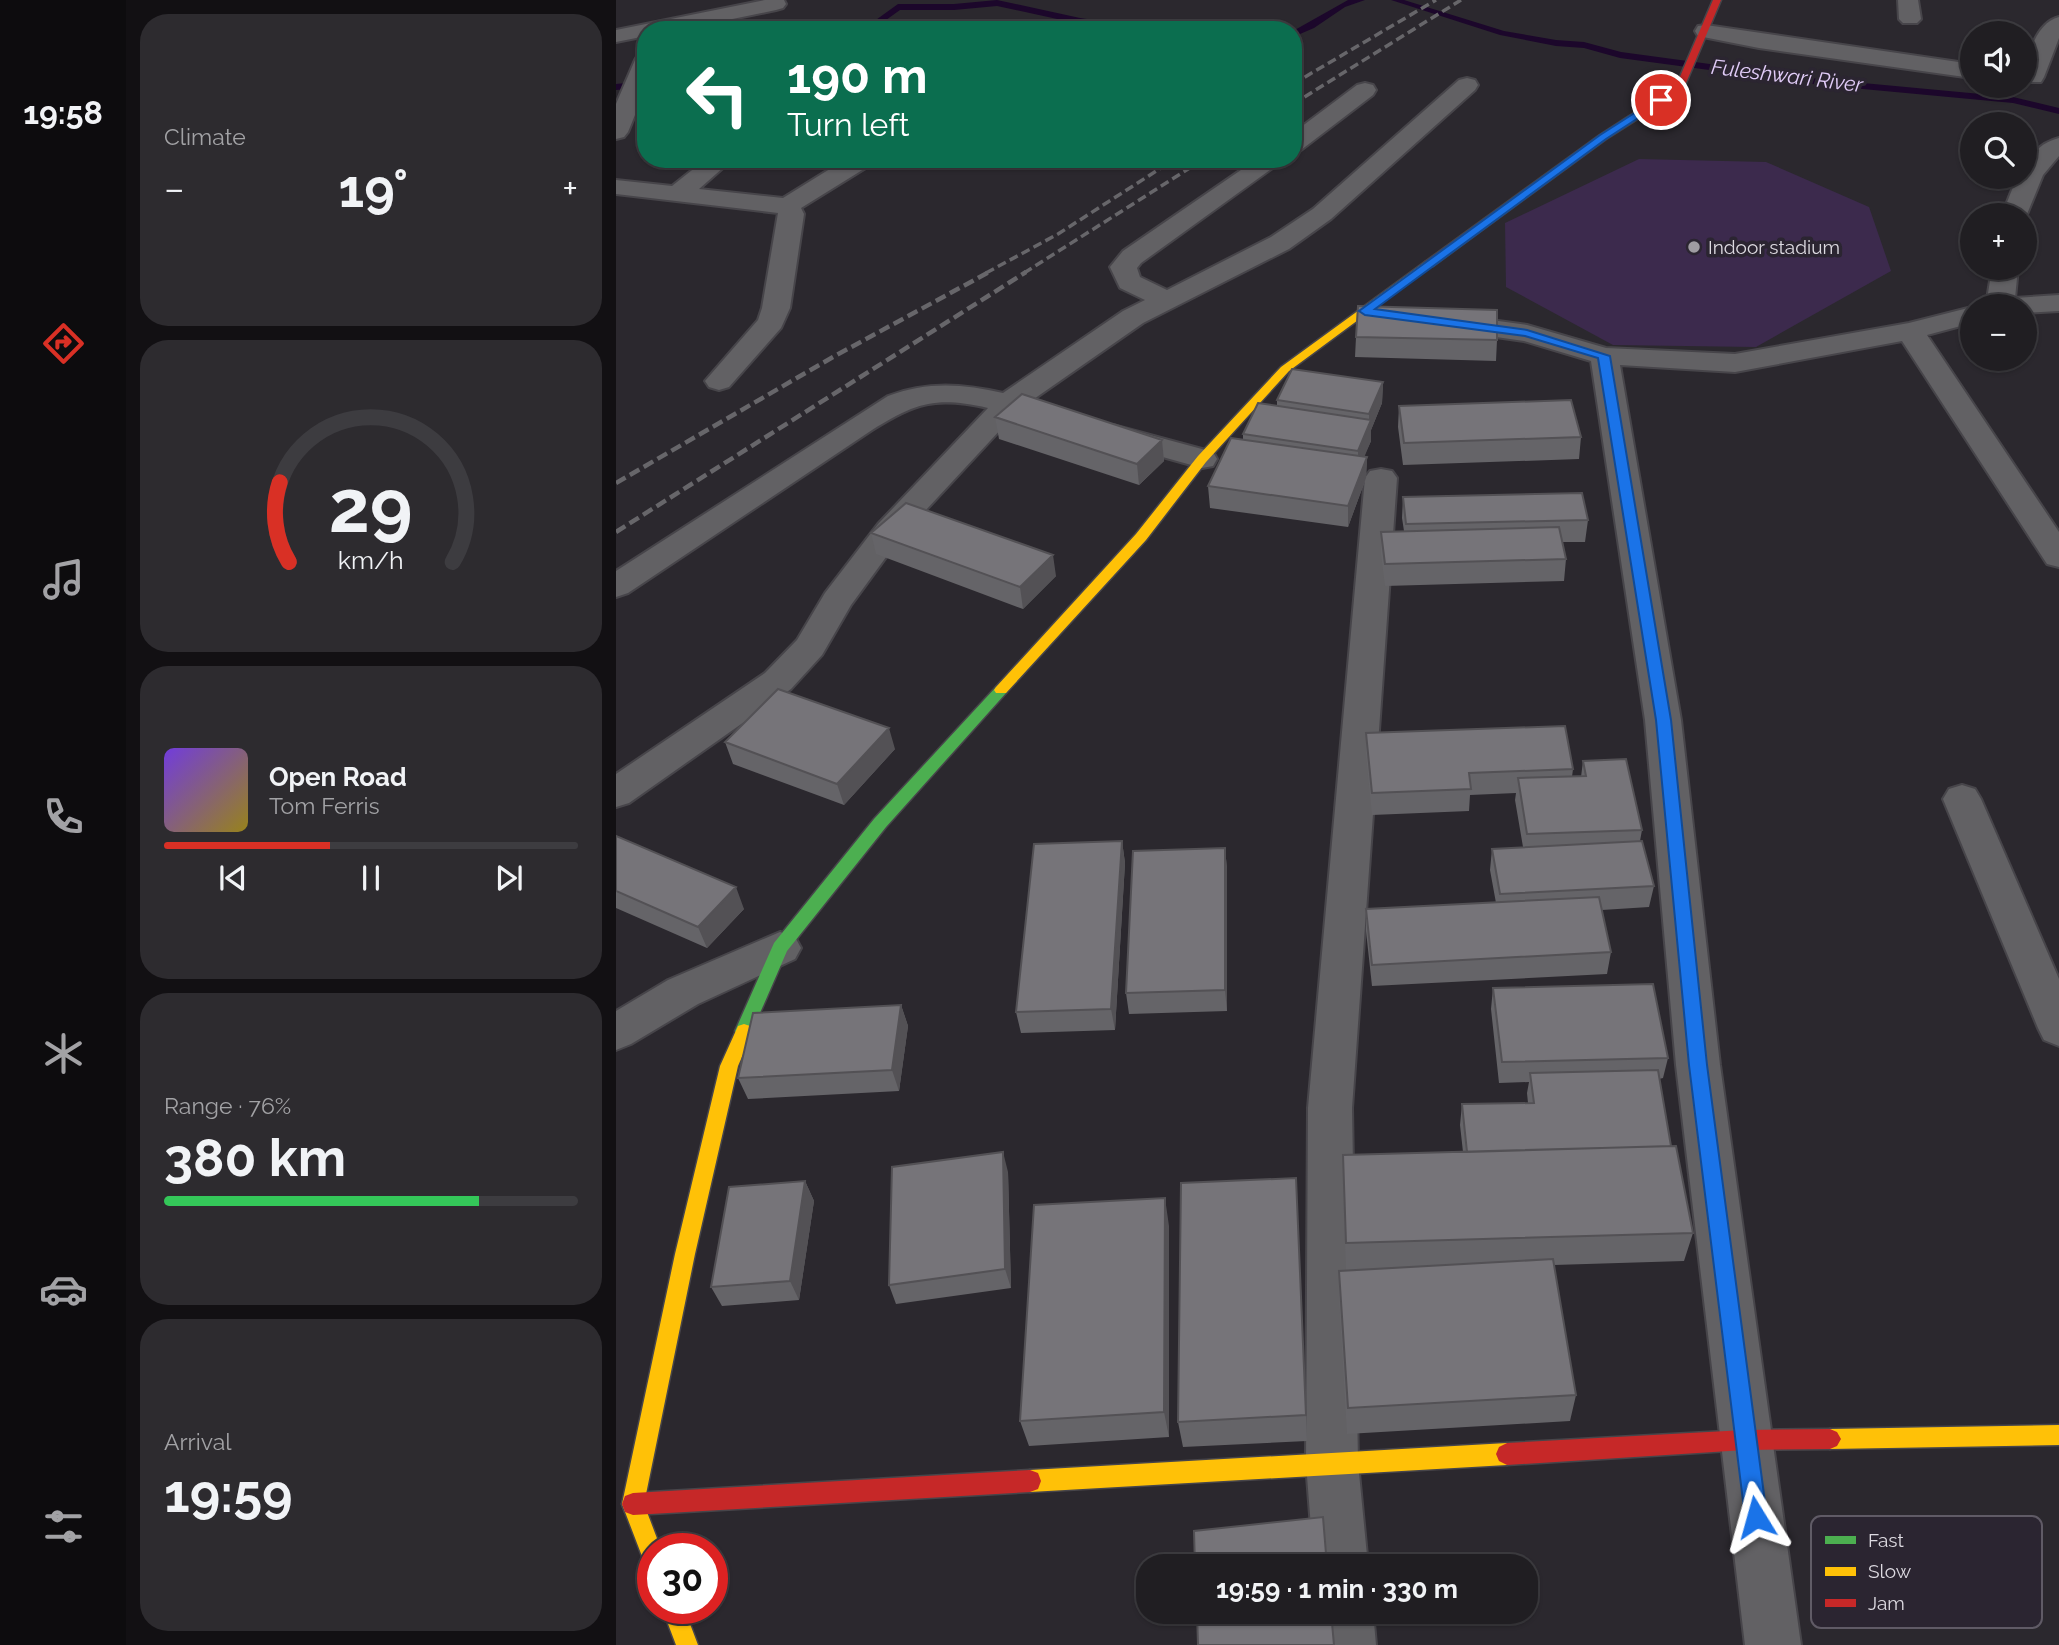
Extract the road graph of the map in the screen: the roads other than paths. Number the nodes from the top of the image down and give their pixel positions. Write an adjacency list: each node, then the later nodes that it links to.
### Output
1 (687, 0): 4 (street)
2 (1717, 0): 9 (street)
3 (776, 4): 5 (street)
4 (668, 21)
5 (695, 21)
6 (2059, 23): 10 (street)
7 (637, 32): 8 (street)
8 (616, 36)
9 (1703, 37): 11 (street); 30 (street)
10 (2037, 60)
11 (1960, 69)
12 (2037, 77): 13 (street)
13 (2059, 78)
14 (637, 81): 17 (street)
15 (1467, 85): 27 (street)
16 (1365, 90): 18 (street)
17 (616, 132)
18 (1302, 138)
19 (2059, 145): 25 (street)
20 (710, 168): 24 (street)
21 (848, 168): 26 (street)
22 (1260, 168): 27 (street)
23 (616, 187): 24 (street)
24 (678, 193): 26 (street)
25 (2019, 203)
26 (787, 206): 34 (street)
27 (1167, 300): 35 (street)
28 (2059, 303): 29 (street)
29 (2037, 304)
30 (1365, 311): 33 (street); 36 (street)
31 (1960, 318): 32 (street)
32 (1910, 331): 33 (street); 38 (street)
33 (1604, 356): 46 (street)
34 (719, 381)
35 (1009, 404): 36 (street); 39 (street); 40 (street)
36 (1202, 459): 42 (street)
37 (1381, 478): 47 (street)
38 (2059, 557)
39 (616, 586)
40 (616, 793)
41 (1962, 799): 43 (street)
42 (780, 948): 44 (street); 48 (street)
43 (2059, 1028)
44 (616, 1032)
45 (2059, 1435): 46 (street)
46 (1745, 1440): 47 (street); 55 (street)
47 (1332, 1464): 48 (street); 50 (street)
48 (633, 1504): 49 (street)
49 (644, 1533)
50 (1340, 1554)
51 (679, 1624): 53 (street)
52 (1346, 1624): 54 (street)
53 (687, 1645)
54 (1348, 1645)
55 (1773, 1645)

